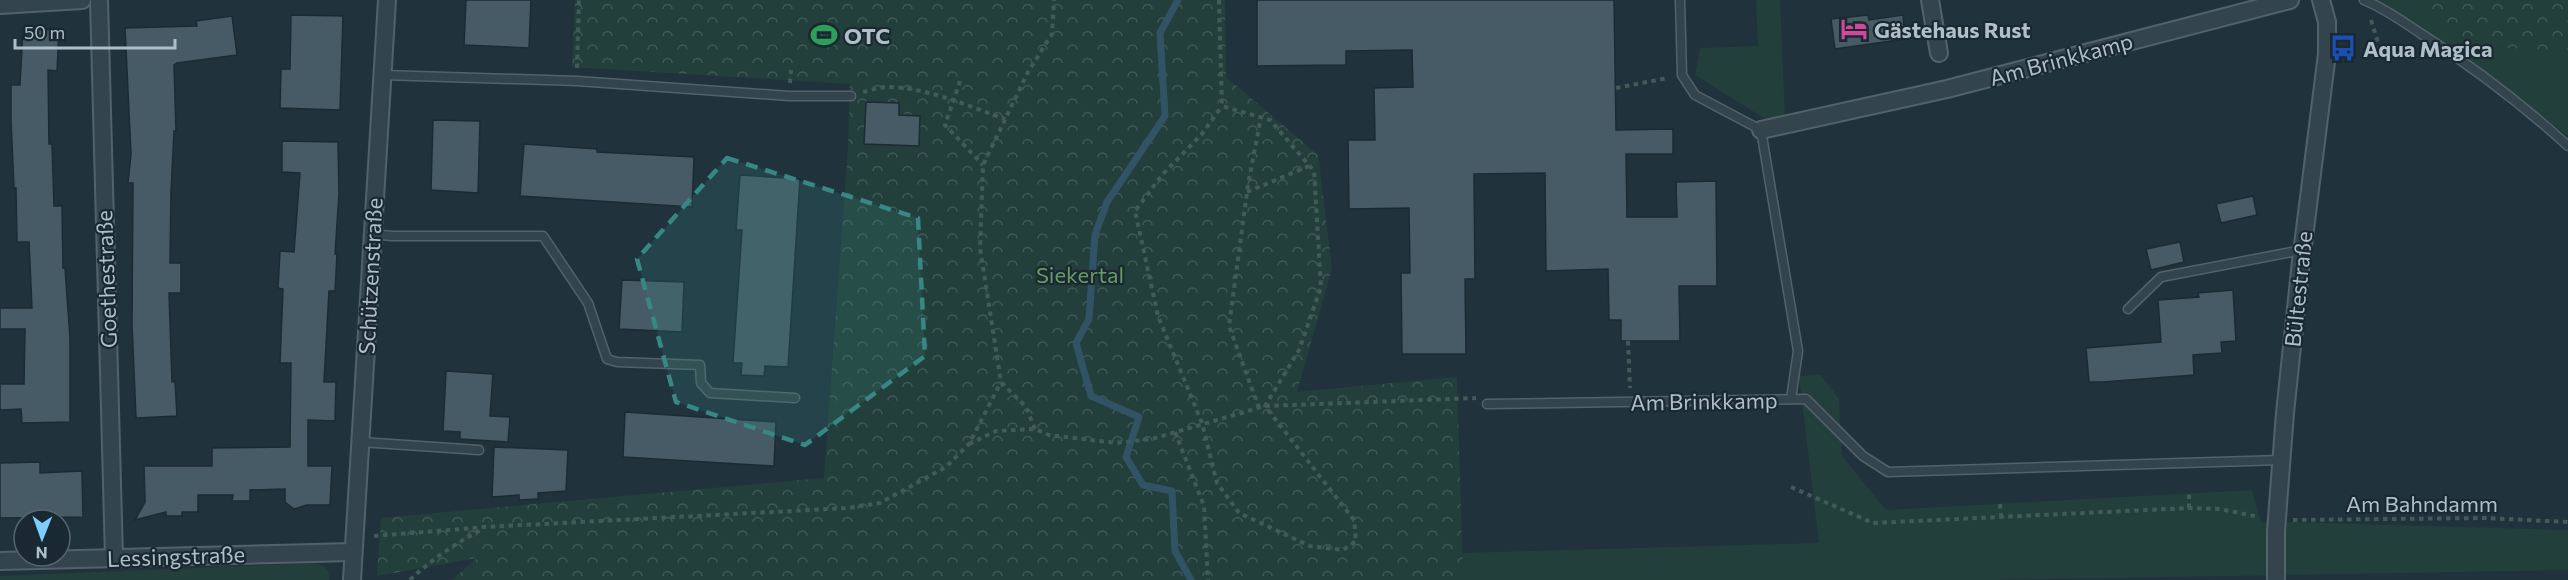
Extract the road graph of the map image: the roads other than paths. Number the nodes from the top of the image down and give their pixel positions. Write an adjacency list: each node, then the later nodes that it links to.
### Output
1 (82, 0): 9 (street)
2 (99, 0): 25 (street, Goethestraße)
3 (387, 0): 11 (street, Schützenstraße)
4 (1680, 0): 13 (lane)
5 (1930, 0): 10 (street)
6 (2290, 0): 13 (street, Am Brinkkamp)
7 (2321, 0): 16 (street, Bültestraße)
8 (2365, 0): 14 (lane)
9 (0, 5)
10 (1939, 52)
11 (383, 75): 12 (lane); 15 (street, Schützenstraße)
12 (851, 96)
13 (1761, 130): 19 (lane, Am Brinkkamp)
14 (2568, 146)
15 (372, 234): 18 (lane); 21 (street, Schützenstraße)
16 (2302, 250): 17 (lane); 23 (street, Bültestraße)
17 (2128, 309)
18 (795, 398)
19 (1791, 399): 20 (lane, Am Brinkkamp); 23 (lane)
20 (1487, 404)
21 (361, 442): 22 (lane); 24 (street, Schützenstraße)
22 (479, 450)
23 (2282, 459): 28 (street, Bültestraße)
24 (352, 552): 25 (street, Lessingstraße); 27 (street, Schützenstraße)
25 (114, 558): 26 (street, Lessingstraße)
26 (0, 561)
27 (352, 578)
28 (2276, 580)

